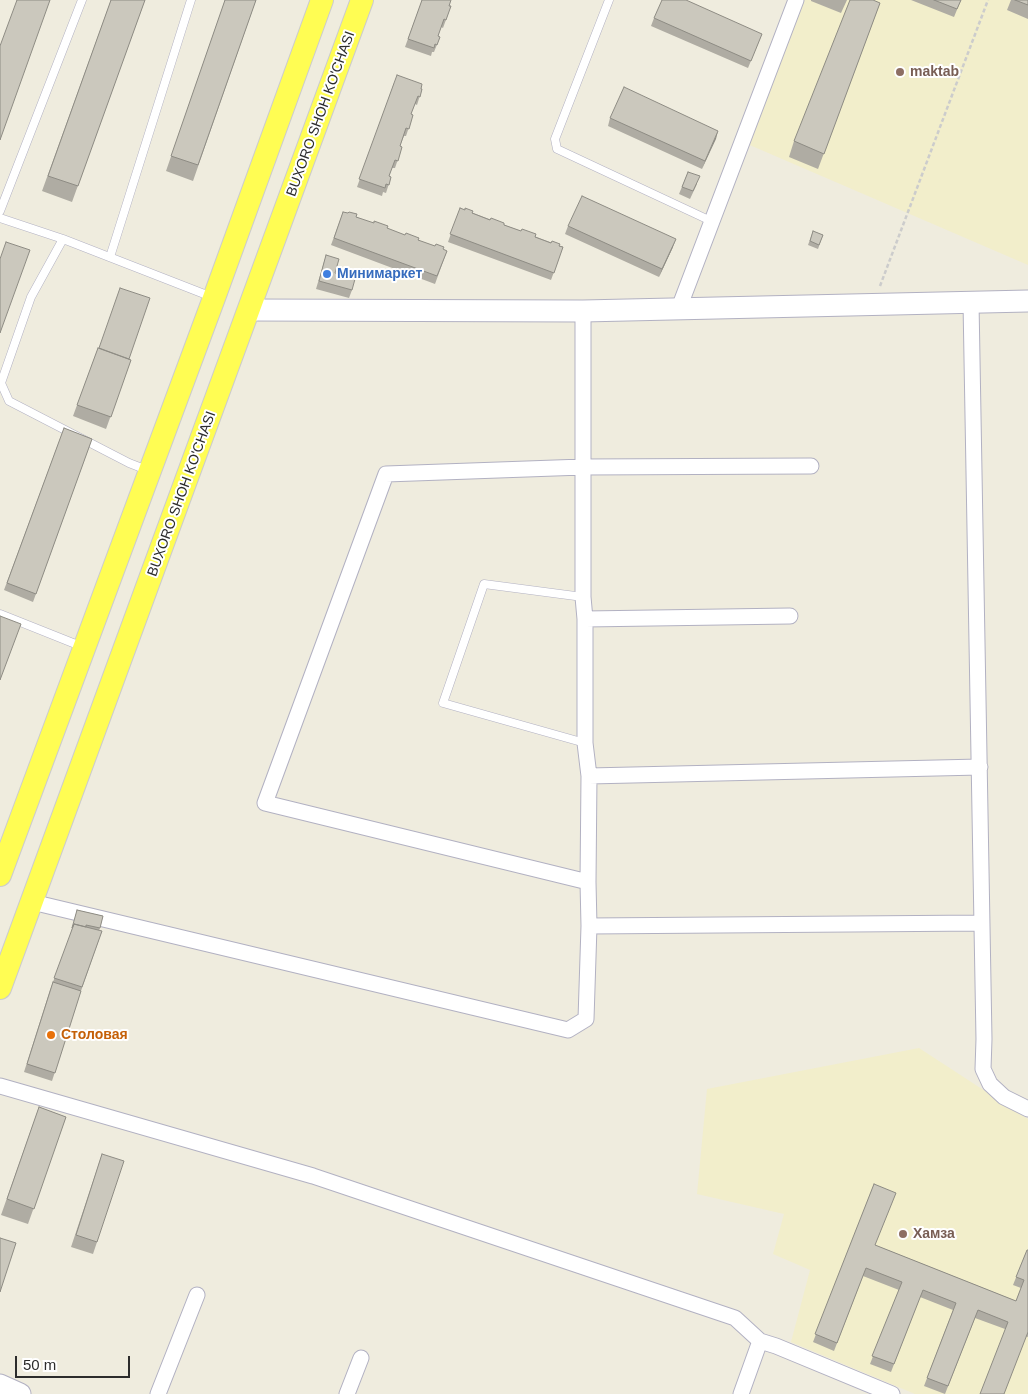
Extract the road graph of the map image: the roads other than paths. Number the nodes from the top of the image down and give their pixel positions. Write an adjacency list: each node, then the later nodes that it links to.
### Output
1 (82, 0): 7 (lane)
2 (191, 0): 11 (lane)
3 (322, 0): 12 (main road)
4 (362, 0): 16 (main road, BUXORO SHOH KO'CHASI)
5 (609, 0): 9 (lane)
6 (796, 0): 9 (street)
7 (0, 211)
8 (0, 218): 10 (lane)
9 (711, 221): 15 (street)
10 (63, 239): 11 (lane); 20 (lane)
11 (110, 257): 12 (lane)
12 (214, 298): 20 (main road)
13 (1028, 301): 14 (street)
14 (971, 302): 15 (street); 27 (street)
15 (679, 308): 17 (street)
16 (249, 310): 17 (street); 31 (main road, BUXORO SHOH KO'CHASI)
17 (583, 311): 19 (street)
18 (811, 466): 19 (street)
19 (582, 467): 21 (street); 30 (street)
20 (149, 471): 25 (main road)
21 (583, 597): 24 (street); 26 (lane)
22 (0, 614): 25 (lane)
23 (790, 616): 24 (street)
24 (585, 619): 26 (street)
25 (84, 648): 29 (main road)
26 (586, 743): 28 (street)
27 (980, 767): 28 (street); 32 (street)
28 (589, 776): 30 (street)
29 (0, 875)
30 (588, 882): 33 (street)
31 (32, 902): 33 (street); 34 (main road, BUXORO SHOH KO'CHASI)
32 (982, 923): 33 (street); 36 (street)
33 (589, 926)
34 (0, 988)
35 (0, 1086): 38 (street)
36 (1028, 1109)
37 (197, 1295): 43 (street)
38 (760, 1341): 41 (street); 45 (street)
39 (361, 1358): 44 (street)
40 (0, 1385): 42 (street)
41 (868, 1389): 46 (street)
42 (20, 1394)
43 (158, 1394)
44 (347, 1394)
45 (741, 1394)
46 (892, 1394)

